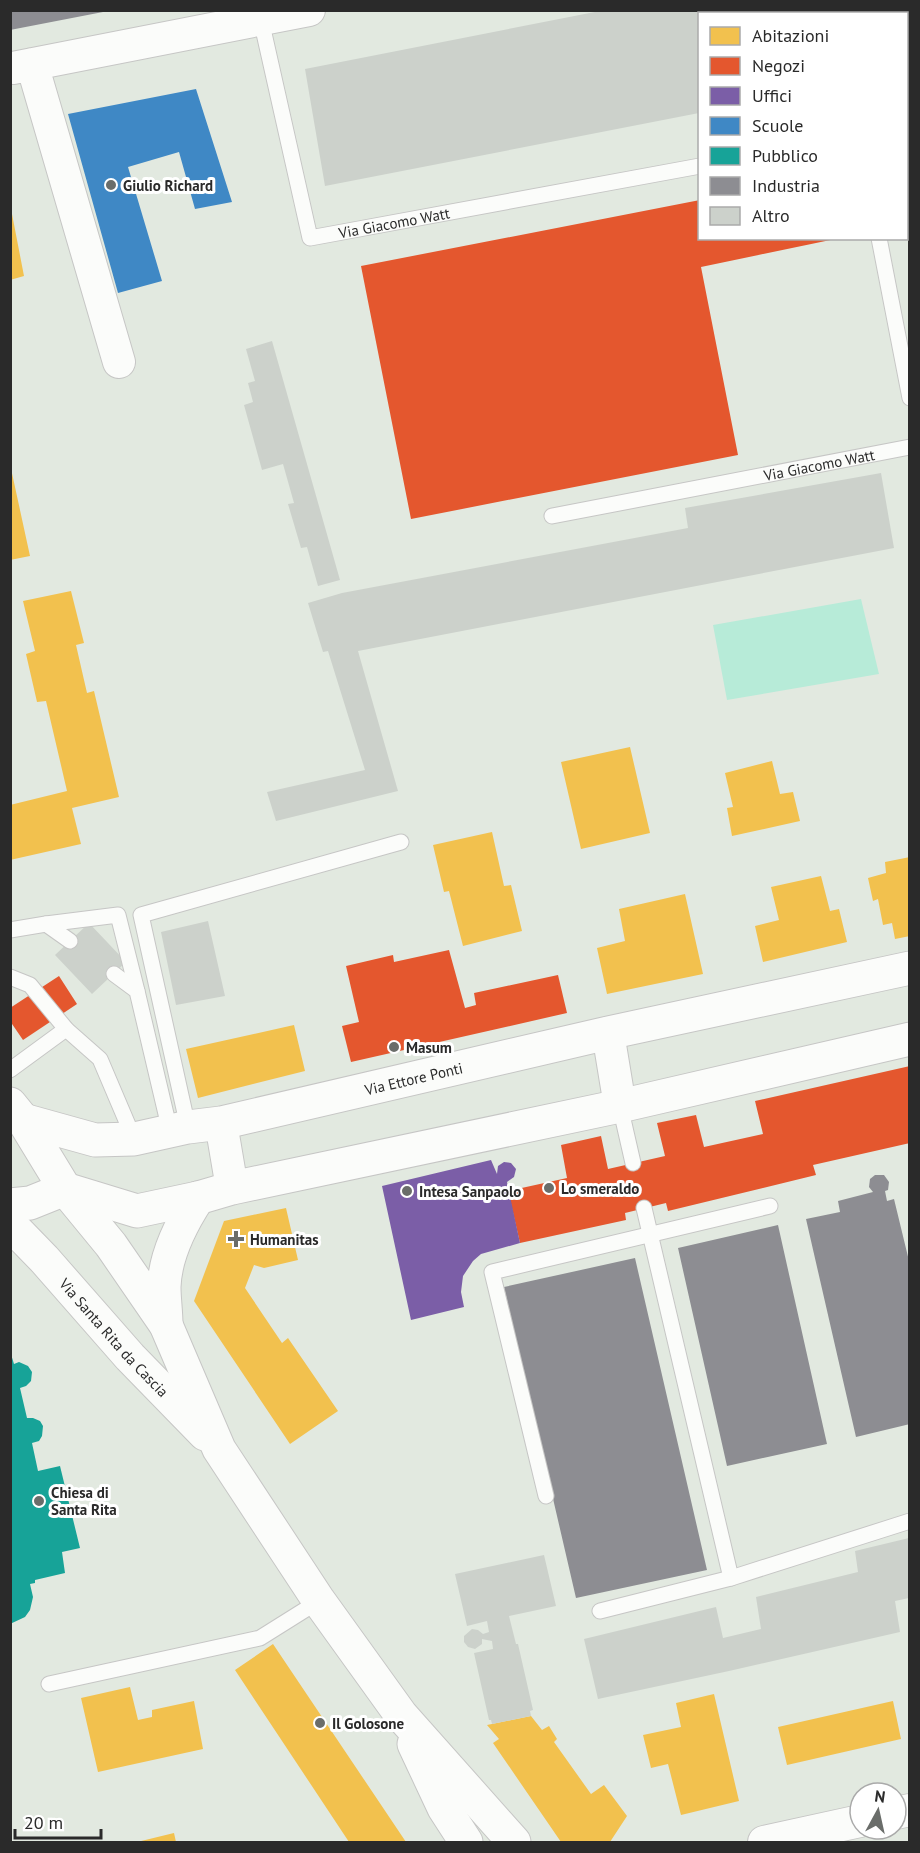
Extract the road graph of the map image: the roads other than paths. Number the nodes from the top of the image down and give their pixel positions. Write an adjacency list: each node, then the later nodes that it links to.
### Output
1 (309, 10): 2 (street)
2 (261, 20): 3 (street); 4 (lane, Via Giacomo Watt)
3 (21, 67): 6 (street)
4 (698, 166)
5 (879, 240): 7 (lane)
6 (119, 362)
7 (909, 398)
8 (909, 447): 9 (lane, Via Giacomo Watt)
9 (552, 516)
10 (401, 842): 25 (lane)
11 (46, 924): 12 (lane); 13 (lane); 17 (lane)
12 (10, 930)
13 (70, 941)
14 (909, 968): 19 (street, Via Ettore Ponti)
15 (114, 974): 17 (lane)
16 (10, 977): 18 (lane)
17 (137, 991): 25 (lane)
18 (66, 1029): 21 (lane); 26 (lane)
19 (608, 1033): 22 (street); 24 (street, Via Ettore Ponti)
20 (909, 1040): 22 (street)
21 (10, 1070)
22 (620, 1106): 27 (lane); 28 (street)
23 (15, 1115): 26 (street, Via Ettore Ponti); 29 (street, Via Santa Rita da Cascia)
24 (221, 1123): 25 (street, Via Ettore Ponti); 28 (street)
25 (179, 1129): 26 (street, Via Ettore Ponti)
26 (135, 1139)
27 (633, 1163)
28 (232, 1188): 30 (street)
29 (65, 1189): 30 (street); 31 (street); 36 (street, Via Santa Rita da Cascia)
30 (198, 1198): 36 (street)
31 (10, 1205)
32 (770, 1206): 35 (lane)
33 (644, 1208): 35 (lane)
34 (10, 1224): 37 (street, Via Santa Rita da Cascia)
35 (650, 1234): 38 (lane); 40 (lane)
36 (166, 1325): 37 (street, Via Santa Rita da Cascia)
37 (219, 1449): 41 (street, Via Santa Rita da Cascia)
38 (546, 1496)
39 (909, 1521): 40 (lane)
40 (731, 1578): 42 (lane)
41 (319, 1601): 43 (lane); 44 (street, Via Santa Rita da Cascia)
42 (600, 1611)
43 (49, 1684)
44 (401, 1715): 46 (street, Via Santa Rita da Cascia); 47 (street, Via Santa Rita da Cascia)
45 (848, 1824): 48 (street)
46 (466, 1842)
47 (514, 1842)
48 (764, 1842)

